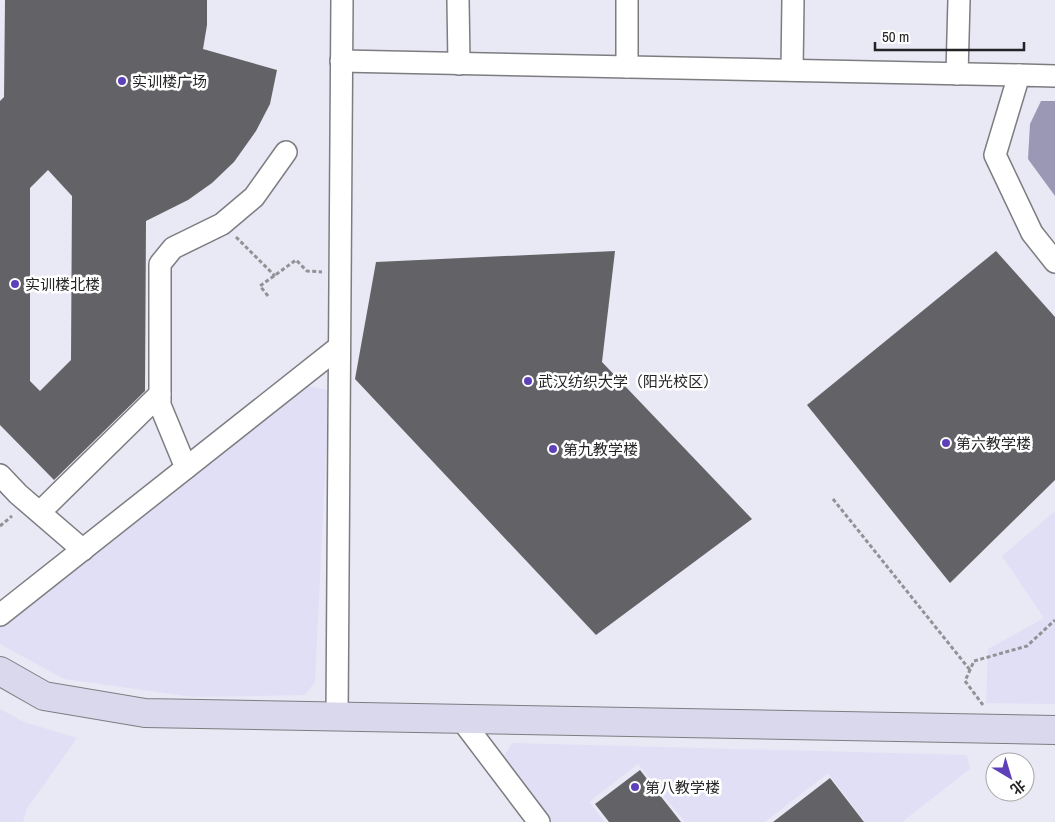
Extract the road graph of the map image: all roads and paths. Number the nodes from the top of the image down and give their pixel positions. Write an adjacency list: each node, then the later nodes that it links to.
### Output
1 (342, 0): 6 (street)
2 (458, 0): 7 (street)
3 (627, 0): 8 (street)
4 (793, 0): 9 (street)
5 (959, 0): 10 (street)
6 (341, 61): 7 (street); 16 (street)
7 (458, 64): 8 (street)
8 (627, 67): 9 (street)
9 (792, 70): 10 (street)
10 (957, 74): 11 (street)
11 (1019, 75): 12 (street); 15 (street)
12 (1055, 76)
13 (286, 152): 14 (street)
14 (222, 224): 17 (path); 20 (street)
15 (1055, 262)
16 (340, 272): 17 (path); 19 (street)
17 (275, 276): 18 (path)
18 (268, 296)
19 (339, 347): 21 (street); 30 (street)
20 (160, 394): 21 (street); 24 (street)
21 (186, 468): 25 (street)
22 (0, 475): 24 (street)
23 (833, 499): 28 (path)
24 (40, 512): 25 (street)
25 (83, 550): 26 (street)
26 (0, 615)
27 (1055, 620): 28 (path)
28 (970, 670): 32 (path)
29 (0, 671): 30 (main road)
30 (337, 716): 31 (main road)
31 (460, 719): 32 (main road); 34 (street)
32 (1002, 729): 33 (main road)
33 (1055, 730)
34 (539, 822)

